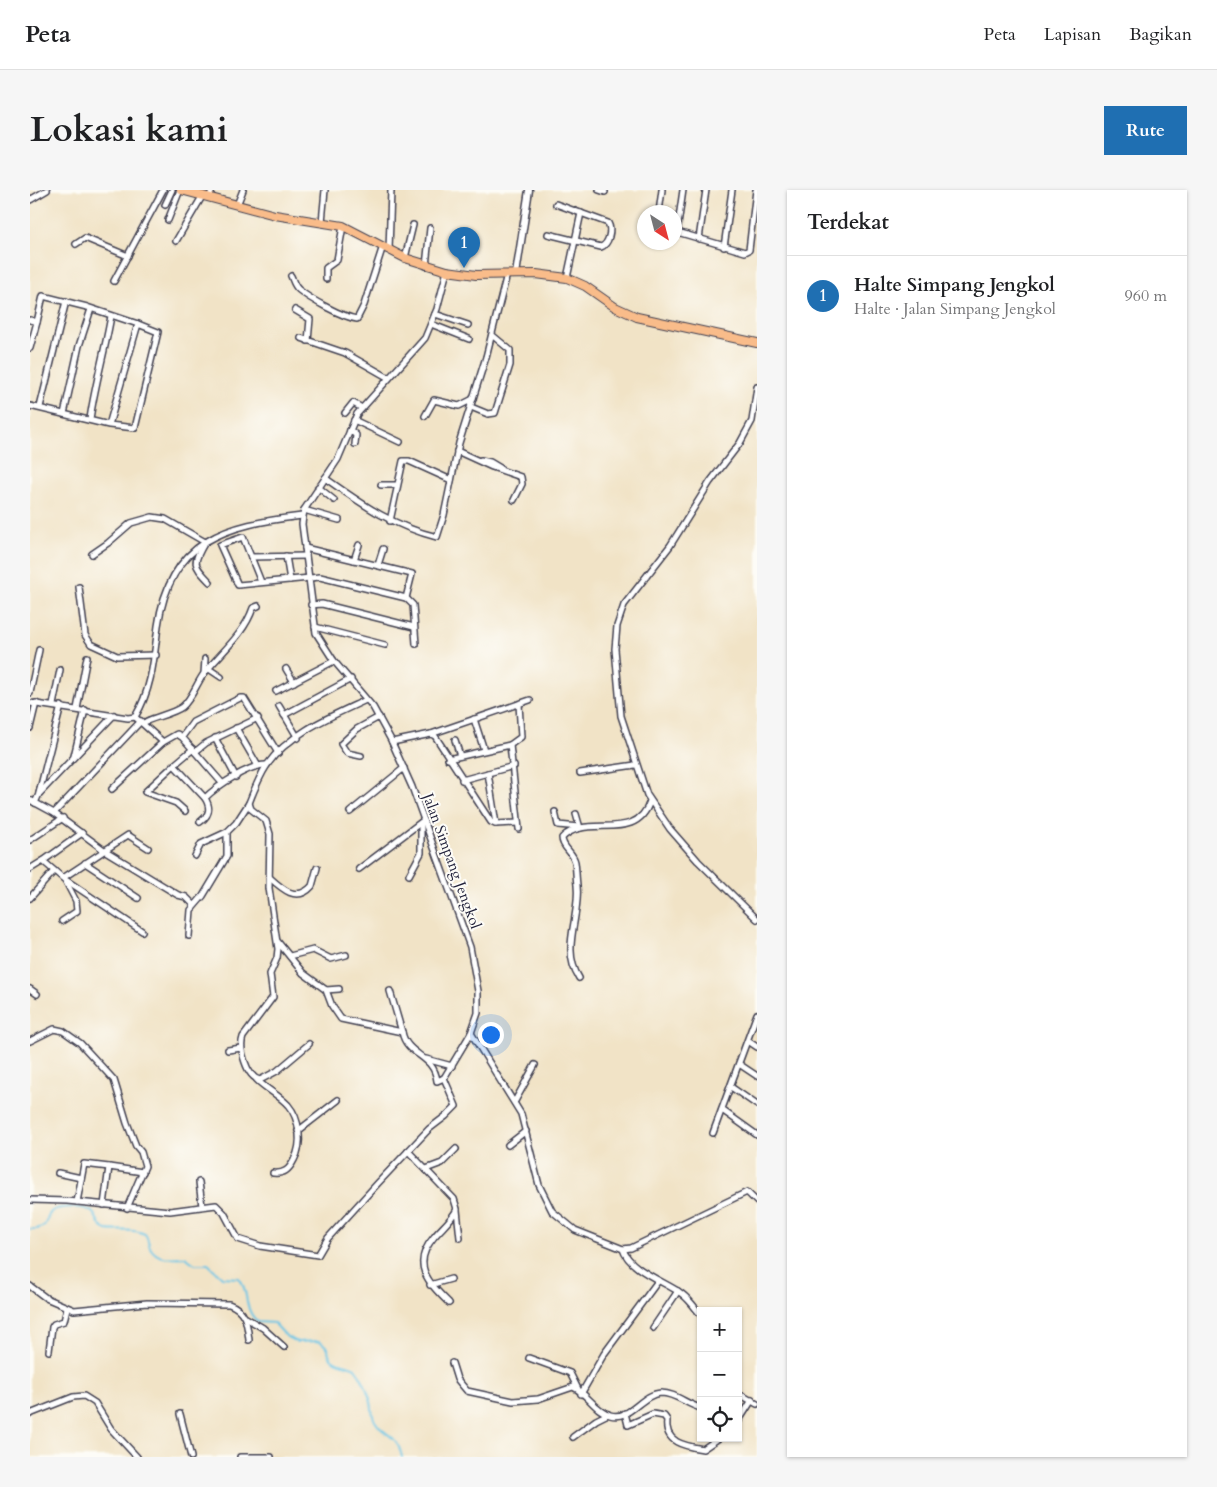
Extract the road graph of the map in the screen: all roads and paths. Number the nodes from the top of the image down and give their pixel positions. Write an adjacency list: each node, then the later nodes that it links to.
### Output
1 (47, 190): 18 (street)
2 (163, 190): 40 (street)
3 (172, 190): 21 (street)
4 (180, 190): 17 (main road); 25 (street)
5 (243, 190): 19 (street)
6 (325, 190): 26 (street)
7 (391, 190): 37 (street)
8 (521, 190): 15 (street)
9 (599, 190): 16 (street)
10 (662, 190): 22 (street)
11 (683, 190): 23 (street)
12 (706, 190): 32 (street)
13 (732, 190): 36 (street)
14 (756, 190): 38 (street)
15 (529, 191): 45 (street)
16 (606, 192)
17 (208, 194): 19 (main road); 33 (street)
18 (30, 200)
19 (237, 204): 26 (main road)
20 (556, 204): 24 (street)
21 (165, 205)
22 (660, 205)
23 (680, 205)
24 (581, 213): 34 (street); 34 (street)
25 (168, 220)
26 (322, 222): 28 (main road)
27 (413, 224): 41 (street)
28 (342, 226): 37 (main road); 48 (street)
29 (430, 228): 42 (street)
30 (548, 234): 34 (street)
31 (682, 234): 32 (street)
32 (699, 239): 36 (street)
33 (176, 241)
34 (574, 241): 47 (street)
35 (76, 244): 40 (street)
36 (724, 247): 38 (street)
37 (386, 248): 41 (main road); 46 (street)
38 (750, 250): 39 (street)
39 (757, 252)
40 (128, 256): 49 (street)
41 (405, 258): 42 (main road)
42 (426, 266): 43 (main road)
43 (447, 271): 44 (main road); 53 (street)
44 (506, 274): 45 (main road); 60 (street)
45 (516, 274): 47 (main road)
46 (291, 276)
47 (567, 278): 64 (main road)
48 (326, 279)
49 (114, 281)
50 (66, 301): 51 (street); 56 (street); 72 (street)
51 (90, 309): 54 (street); 75 (street)
52 (296, 310): 63 (street)
53 (435, 314): 58 (street); 59 (street)
54 (111, 316): 57 (street); 78 (street)
55 (30, 320): 56 (street)
56 (37, 322): 65 (street)
57 (138, 324): 80 (street); 80 (street)
58 (431, 324): 62 (street); 66 (street)
59 (468, 325)
60 (492, 335): 68 (street); 71 (street)
61 (301, 338): 63 (street)
62 (469, 339)
63 (308, 341): 66 (street)
64 (757, 343)
65 (30, 348)
66 (389, 378): 73 (street)
67 (757, 386): 164 (street)
68 (473, 399): 70 (street); 71 (street)
69 (30, 406): 72 (street)
70 (459, 406): 76 (street); 77 (street)
71 (471, 406): 76 (street)
72 (40, 407): 75 (street)
73 (362, 408): 74 (street); 79 (street)
74 (345, 413)
75 (64, 414): 78 (street)
76 (468, 415): 84 (street)
77 (424, 416)
78 (90, 419): 80 (street)
79 (354, 420): 81 (street); 82 (street)
80 (109, 425)
81 (350, 430): 83 (street); 85 (street)
82 (400, 442)
83 (355, 444)
84 (457, 451): 86 (street); 91 (street)
85 (325, 478): 89 (street); 94 (street)
86 (451, 480): 88 (street); 94 (street)
87 (381, 485): 88 (street)
88 (397, 485): 94 (street)
89 (318, 487): 90 (street); 92 (street)
90 (334, 500)
91 (514, 500)
92 (303, 513): 93 (street); 95 (street); 97 (street, Jalan Simpang Jengkol)
93 (339, 520)
94 (390, 521)
95 (205, 542): 99 (street); 107 (street); 118 (street)
96 (358, 545): 103 (street)
97 (305, 548): 101 (street, Jalan Simpang Jengkol); 103 (street)
98 (383, 549): 104 (street)
99 (92, 554)
100 (286, 556): 101 (street); 102 (street); 106 (street)
101 (306, 556): 105 (street, Jalan Simpang Jengkol)
102 (252, 557): 108 (street); 108 (street)
103 (354, 560): 104 (street)
104 (378, 565): 110 (street)
105 (309, 578): 106 (street); 110 (street); 111 (street, Jalan Simpang Jengkol)
106 (290, 580): 108 (street)
107 (210, 582)
108 (261, 582)
109 (79, 587): 118 (street)
110 (406, 598): 114 (street)
111 (311, 605): 113 (street, Jalan Simpang Jengkol); 114 (street)
112 (258, 606): 122 (street)
113 (315, 627): 116 (street); 121 (street, Jalan Simpang Jengkol)
114 (414, 627): 115 (street)
115 (416, 644)
116 (384, 645)
117 (39, 650): 130 (street)
118 (156, 655): 142 (street)
119 (87, 657): 138 (street)
120 (205, 658): 125 (street)
121 (334, 661): 127 (street, Jalan Simpang Jengkol); 128 (street)
122 (209, 669): 125 (street); 126 (street)
123 (286, 669): 128 (street)
124 (60, 670): 135 (street)
125 (204, 674): 146 (street)
126 (221, 677)
127 (351, 679): 131 (street, Jalan Simpang Jengkol); 141 (street)
128 (294, 682): 129 (street)
129 (276, 691)
130 (30, 693)
131 (366, 700): 143 (street, Jalan Simpang Jengkol); 152 (street)
132 (530, 700): 134 (street)
133 (33, 703): 135 (street); 147 (street)
134 (519, 704): 145 (street); 156 (street)
135 (53, 705): 136 (street)
136 (61, 706): 138 (street); 176 (street)
137 (279, 706): 141 (street)
138 (77, 709): 139 (street)
139 (85, 710): 140 (street); 162 (street)
140 (114, 714): 142 (street); 162 (street)
141 (284, 715): 152 (street)
142 (135, 717): 146 (street)
143 (379, 717): 155 (street, Jalan Simpang Jengkol); 160 (street)
144 (258, 718): 148 (street); 150 (street); 159 (street)
145 (474, 719): 149 (street); 157 (street)
146 (142, 722): 154 (street); 184 (street)
147 (30, 728)
148 (236, 728): 151 (street); 167 (street)
149 (431, 734): 155 (street); 163 (street)
150 (182, 738): 154 (street); 158 (street)
151 (215, 738): 158 (street); 172 (street)
152 (298, 738): 159 (street)
153 (455, 740): 161 (street)
154 (163, 742): 175 (street)
155 (392, 742): 169 (street, Jalan Simpang Jengkol)
156 (510, 745): 157 (street); 168 (street)
157 (484, 750): 161 (street)
158 (194, 751): 165 (street); 174 (street)
159 (278, 754): 166 (street)
160 (361, 756)
161 (460, 756): 163 (street)
162 (74, 757): 176 (street)
163 (448, 759): 173 (street)
164 (635, 764): 171 (street); 178 (street)
165 (174, 765): 177 (street); 181 (street)
166 (267, 765): 167 (street); 180 (street)
167 (258, 766): 172 (street)
168 (514, 766): 170 (street); 189 (street)
169 (404, 768): 182 (street); 187 (street, Jalan Simpang Jengkol)
170 (488, 773): 173 (street); 189 (street)
171 (580, 773)
172 (236, 777): 174 (street)
173 (462, 780): 189 (street)
174 (222, 783): 177 (street)
175 (112, 789)
176 (39, 794): 179 (street)
177 (205, 798): 188 (street)
178 (650, 801): 190 (street); 209 (street)
179 (33, 802): 184 (street)
180 (249, 804): 191 (street); 204 (street)
181 (185, 811)
182 (350, 812)
183 (555, 812): 190 (street)
184 (54, 813): 186 (street)
185 (576, 814): 190 (street)
186 (63, 818): 192 (street); 193 (street)
187 (422, 821): 201 (street); 203 (street); 224 (street, Jalan Simpang Jengkol)
188 (200, 822)
189 (496, 824)
190 (580, 828): 216 (street)
191 (227, 832): 196 (street); 208 (street)
192 (82, 833): 195 (street); 197 (street)
193 (30, 840)
194 (148, 848): 195 (street)
195 (104, 850): 198 (street); 208 (street)
196 (195, 856)
197 (43, 862): 200 (street); 202 (street)
198 (85, 863): 205 (street); 207 (street)
199 (317, 868): 204 (street)
200 (30, 869)
201 (359, 869)
202 (54, 872): 205 (street); 206 (street)
203 (409, 875)
204 (269, 877): 213 (street)
205 (63, 878): 210 (street); 211 (street)
206 (30, 898)
207 (138, 898)
208 (194, 905): 212 (street)
209 (757, 919)
210 (62, 921)
211 (142, 931)
212 (189, 936)
213 (278, 942): 215 (street); 229 (street)
214 (346, 955): 215 (street)
215 (290, 956): 219 (street)
216 (579, 978)
217 (30, 989): 221 (street)
218 (339, 989): 219 (street)
219 (326, 990): 223 (street)
220 (390, 992): 223 (street)
221 (37, 994)
222 (757, 1016): 225 (street)
223 (402, 1032): 231 (street)
224 (471, 1033): 234 (street, Jalan Simpang Jengkol); 240 (street)
225 (748, 1040): 228 (street); 232 (street)
226 (30, 1041): 252 (street)
227 (309, 1044): 237 (street)
228 (757, 1047)
229 (241, 1048): 230 (street); 237 (street)
230 (228, 1050)
231 (426, 1059): 234 (street); 236 (street)
232 (739, 1064): 235 (street); 238 (street)
233 (534, 1065): 240 (street)
234 (452, 1066): 236 (street, Jalan Simpang Jengkol)
235 (757, 1076)
236 (444, 1078): 249 (street)
237 (257, 1080): 243 (street)
238 (731, 1087): 241 (street); 242 (street)
239 (338, 1100): 243 (street)
240 (515, 1101): 244 (street)
241 (757, 1105)
242 (722, 1110): 245 (street); 246 (street)
243 (298, 1131): 254 (street)
244 (526, 1131): 247 (street); 265 (street)
245 (713, 1133)
246 (757, 1135)
247 (508, 1145)
248 (456, 1149): 251 (street)
249 (408, 1151): 251 (street); 261 (street)
250 (109, 1167): 252 (street); 255 (street); 260 (street)
251 (426, 1169): 263 (street)
252 (143, 1172): 262 (street)
253 (58, 1173): 255 (street)
254 (273, 1173)
255 (81, 1178): 258 (street)
256 (199, 1182): 261 (street)
257 (30, 1200): 258 (street)
258 (77, 1202): 260 (street)
259 (757, 1202): 265 (street)
260 (104, 1205): 262 (street)
261 (202, 1206): 262 (street)
262 (128, 1208)
263 (457, 1209): 264 (street); 268 (street)
264 (460, 1238)
265 (623, 1249): 267 (street)
266 (451, 1279): 268 (street)
267 (658, 1281): 270 (street); 281 (street)
268 (430, 1285): 271 (street)
269 (30, 1286): 272 (street)
270 (678, 1291): 273 (street); 275 (street)
271 (449, 1303)
272 (67, 1308): 274 (street); 278 (street)
273 (697, 1311)
274 (246, 1318): 276 (street); 277 (street)
275 (653, 1328)
276 (249, 1340)
277 (284, 1347)
278 (49, 1352)
279 (529, 1358): 281 (street)
280 (452, 1363): 281 (street)
281 (579, 1391): 288 (street)
282 (742, 1398): 283 (street)
283 (754, 1402): 289 (street)
284 (697, 1406): 285 (street)
285 (626, 1413): 288 (street); 291 (street)
286 (30, 1414): 292 (street)
287 (180, 1414): 293 (street)
288 (608, 1414): 290 (street)
289 (742, 1417)
290 (573, 1437)
291 (713, 1442)
292 (137, 1457)
293 (191, 1457)
294 (240, 1457): 295 (street)
295 (271, 1457)

